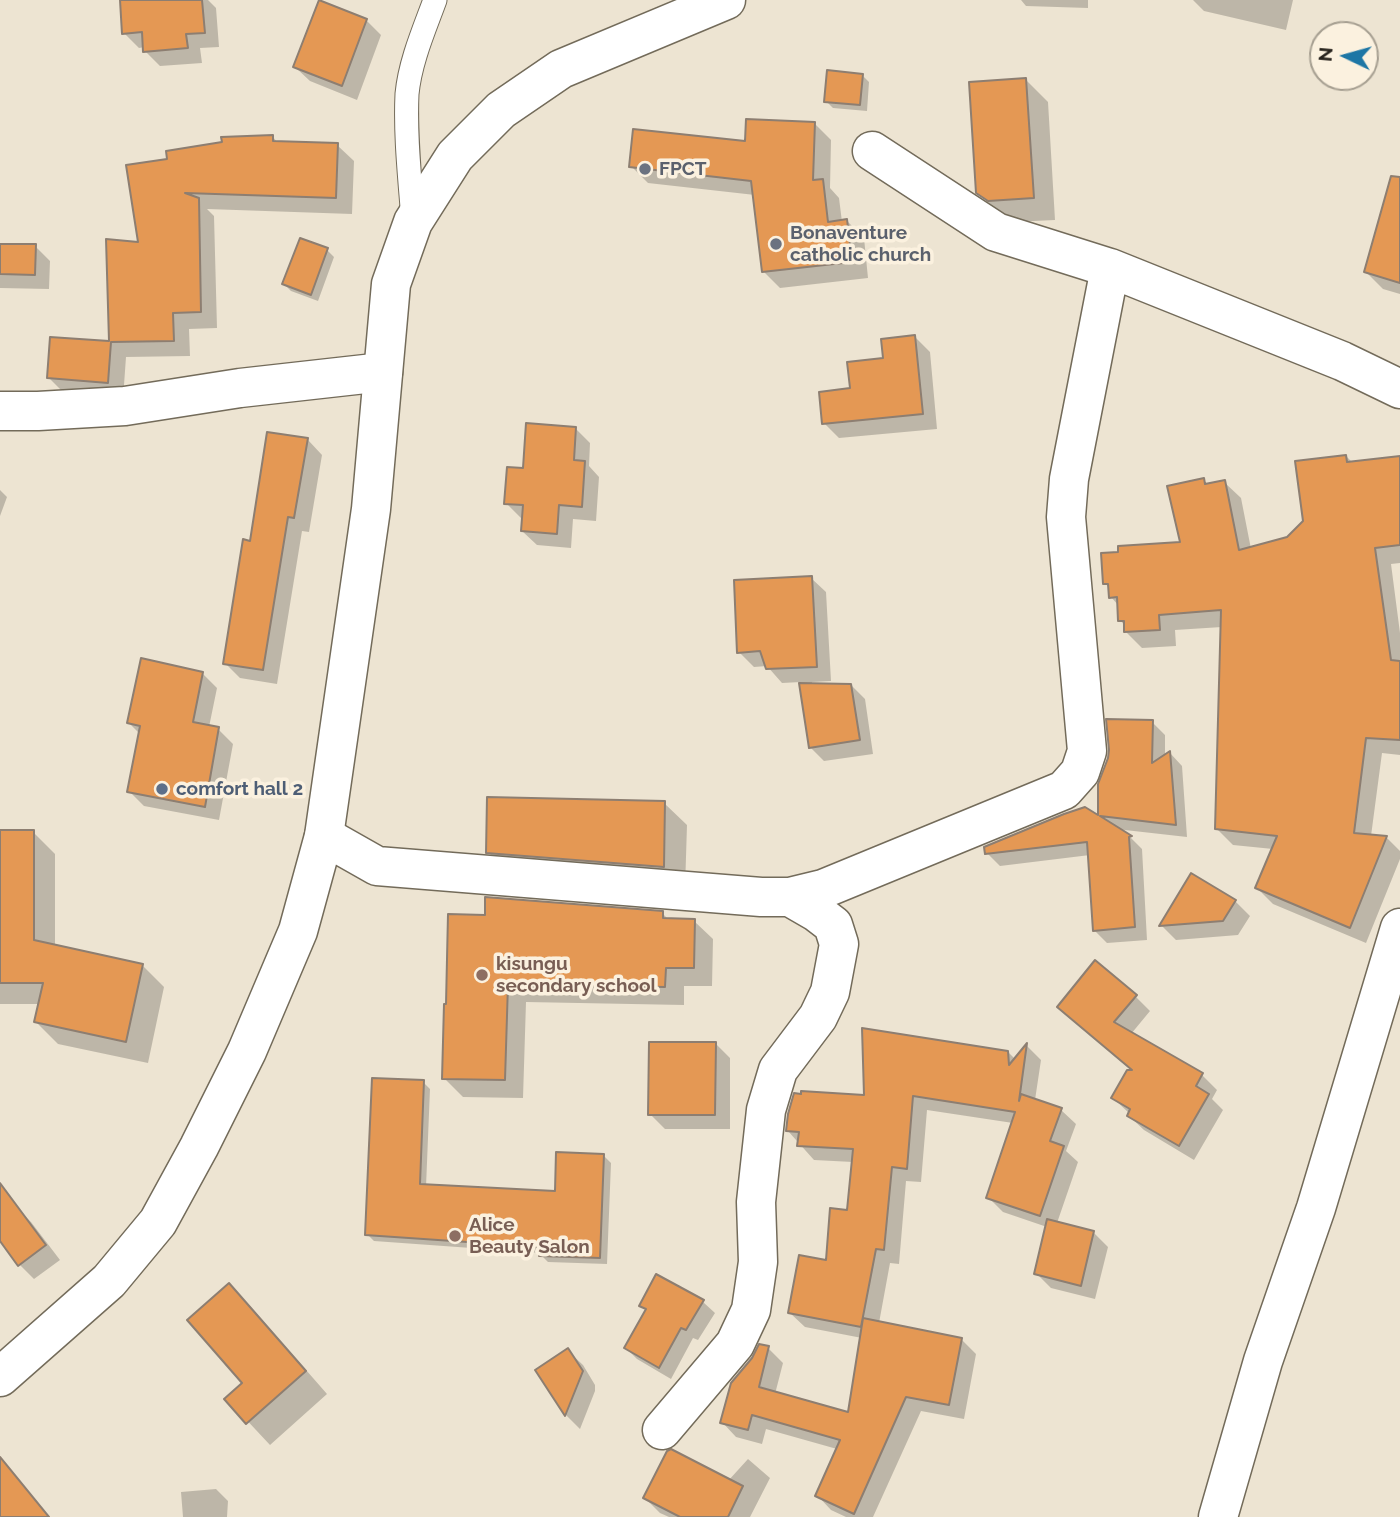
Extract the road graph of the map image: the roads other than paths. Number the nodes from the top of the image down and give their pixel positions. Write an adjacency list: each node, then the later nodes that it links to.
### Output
1 (435, 0): 4 (lane)
2 (726, 0): 4 (street)
3 (872, 151): 5 (street)
4 (413, 222): 6 (street)
5 (1110, 268): 7 (street); 10 (street)
6 (383, 372): 8 (street); 9 (street)
7 (1400, 389)
8 (0, 411)
9 (324, 836): 10 (street); 12 (street)
10 (790, 897): 13 (street)
11 (1400, 928): 14 (street)
12 (0, 1377)
13 (662, 1430)
14 (1218, 1517)

